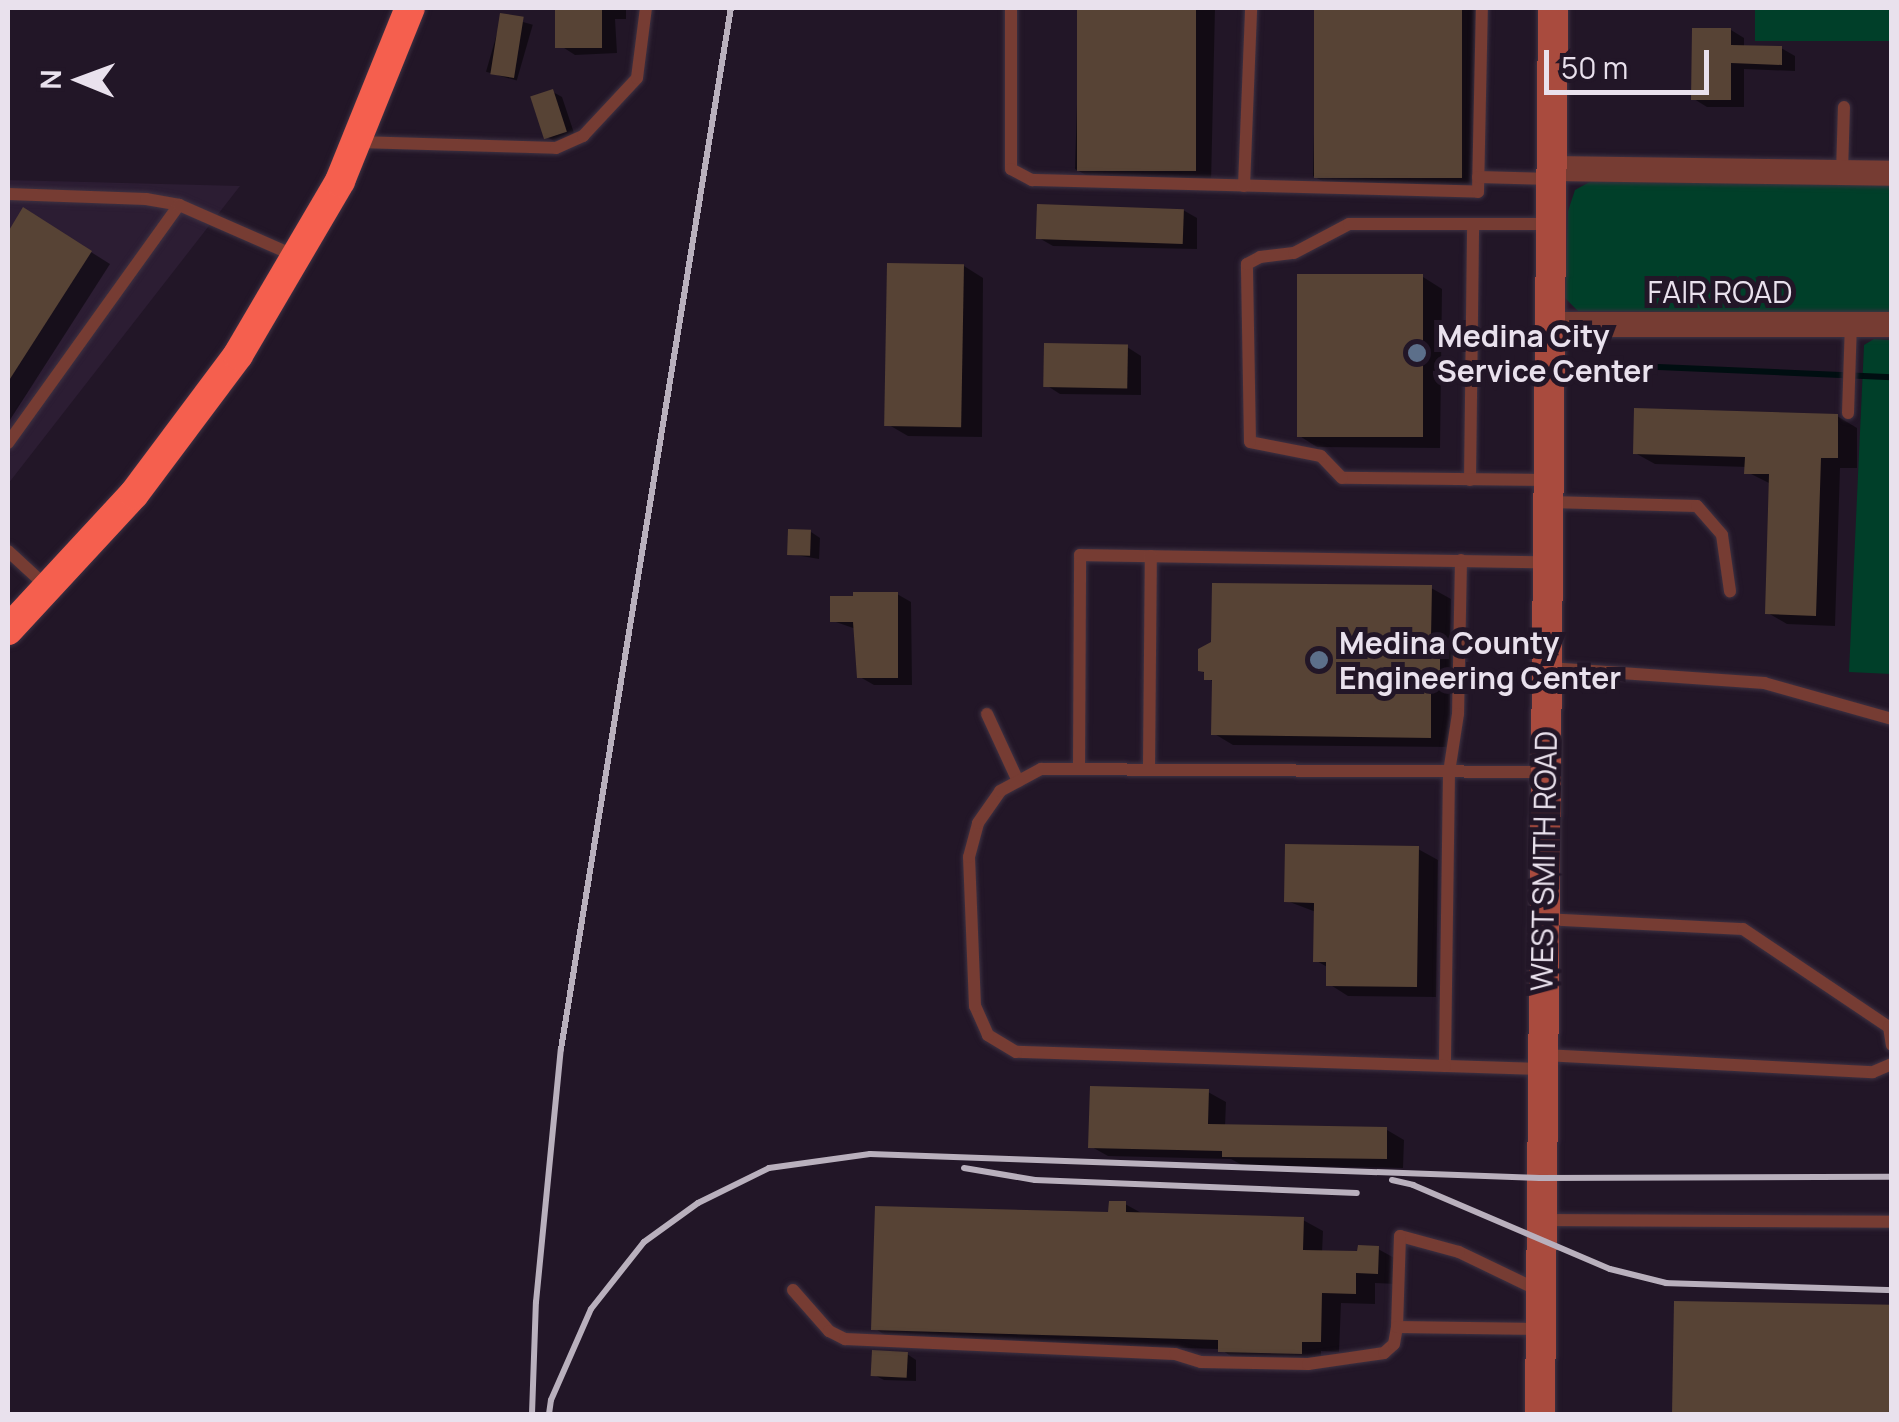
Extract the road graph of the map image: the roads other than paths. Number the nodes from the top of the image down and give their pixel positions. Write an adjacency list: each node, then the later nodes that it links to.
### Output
1 (410, 8): 8 (highway)
2 (646, 8): 8 (lane)
3 (1012, 8): 13 (lane)
4 (1251, 8): 13 (lane)
5 (1482, 8): 12 (lane)
6 (1554, 8): 10 (street, WEST SMITH ROAD)
7 (1844, 107): 9 (lane)
8 (358, 142): 18 (highway)
9 (1842, 173): 10 (street); 11 (street)
10 (1551, 174): 12 (lane); 17 (street, WEST SMITH ROAD)
11 (1892, 174)
12 (1478, 177): 13 (lane)
13 (1244, 186)
14 (8, 194): 15 (lane)
15 (179, 204): 18 (lane); 23 (lane)
16 (1472, 224): 17 (lane); 24 (lane); 24 (lane)
17 (1550, 224): 19 (street, WEST SMITH ROAD)
18 (298, 257): 30 (highway)
19 (1550, 324): 20 (street, FAIR ROAD); 25 (street, WEST SMITH ROAD)
20 (1851, 324): 21 (street, FAIR ROAD); 22 (lane)
21 (1892, 324)
22 (1848, 413)
23 (8, 444)
24 (1470, 480): 25 (lane)
25 (1548, 491): 29 (street, WEST SMITH ROAD); 31 (lane)
26 (8, 550): 30 (lane)
27 (1152, 556): 28 (lane); 36 (lane); 37 (lane)
28 (1461, 560): 29 (lane); 38 (lane)
29 (1547, 562): 33 (street, WEST SMITH ROAD)
30 (49, 588): 32 (highway)
31 (1730, 590)
32 (8, 630)
33 (1546, 668): 35 (lane); 39 (street, WEST SMITH ROAD)
34 (987, 714): 40 (lane)
35 (1892, 718)
36 (1079, 768): 37 (lane); 40 (lane)
37 (1149, 768): 38 (lane)
38 (1449, 772): 39 (lane); 46 (lane)
39 (1545, 772): 41 (street, WEST SMITH ROAD)
40 (1018, 781): 46 (lane)
41 (1543, 919): 42 (lane); 44 (street, WEST SMITH ROAD)
42 (1890, 1027): 43 (lane)
43 (1892, 1045)
44 (1542, 1062): 45 (lane); 46 (lane); 47 (street, WEST SMITH ROAD)
45 (1892, 1064)
46 (1444, 1066)
47 (1540, 1220): 48 (lane); 50 (street, WEST SMITH ROAD)
48 (1892, 1222)
49 (793, 1290): 51 (lane)
50 (1540, 1291): 51 (lane); 52 (street, WEST SMITH ROAD)
51 (1397, 1327): 52 (lane)
52 (1540, 1329): 53 (street, WEST SMITH ROAD)
53 (1540, 1414)

